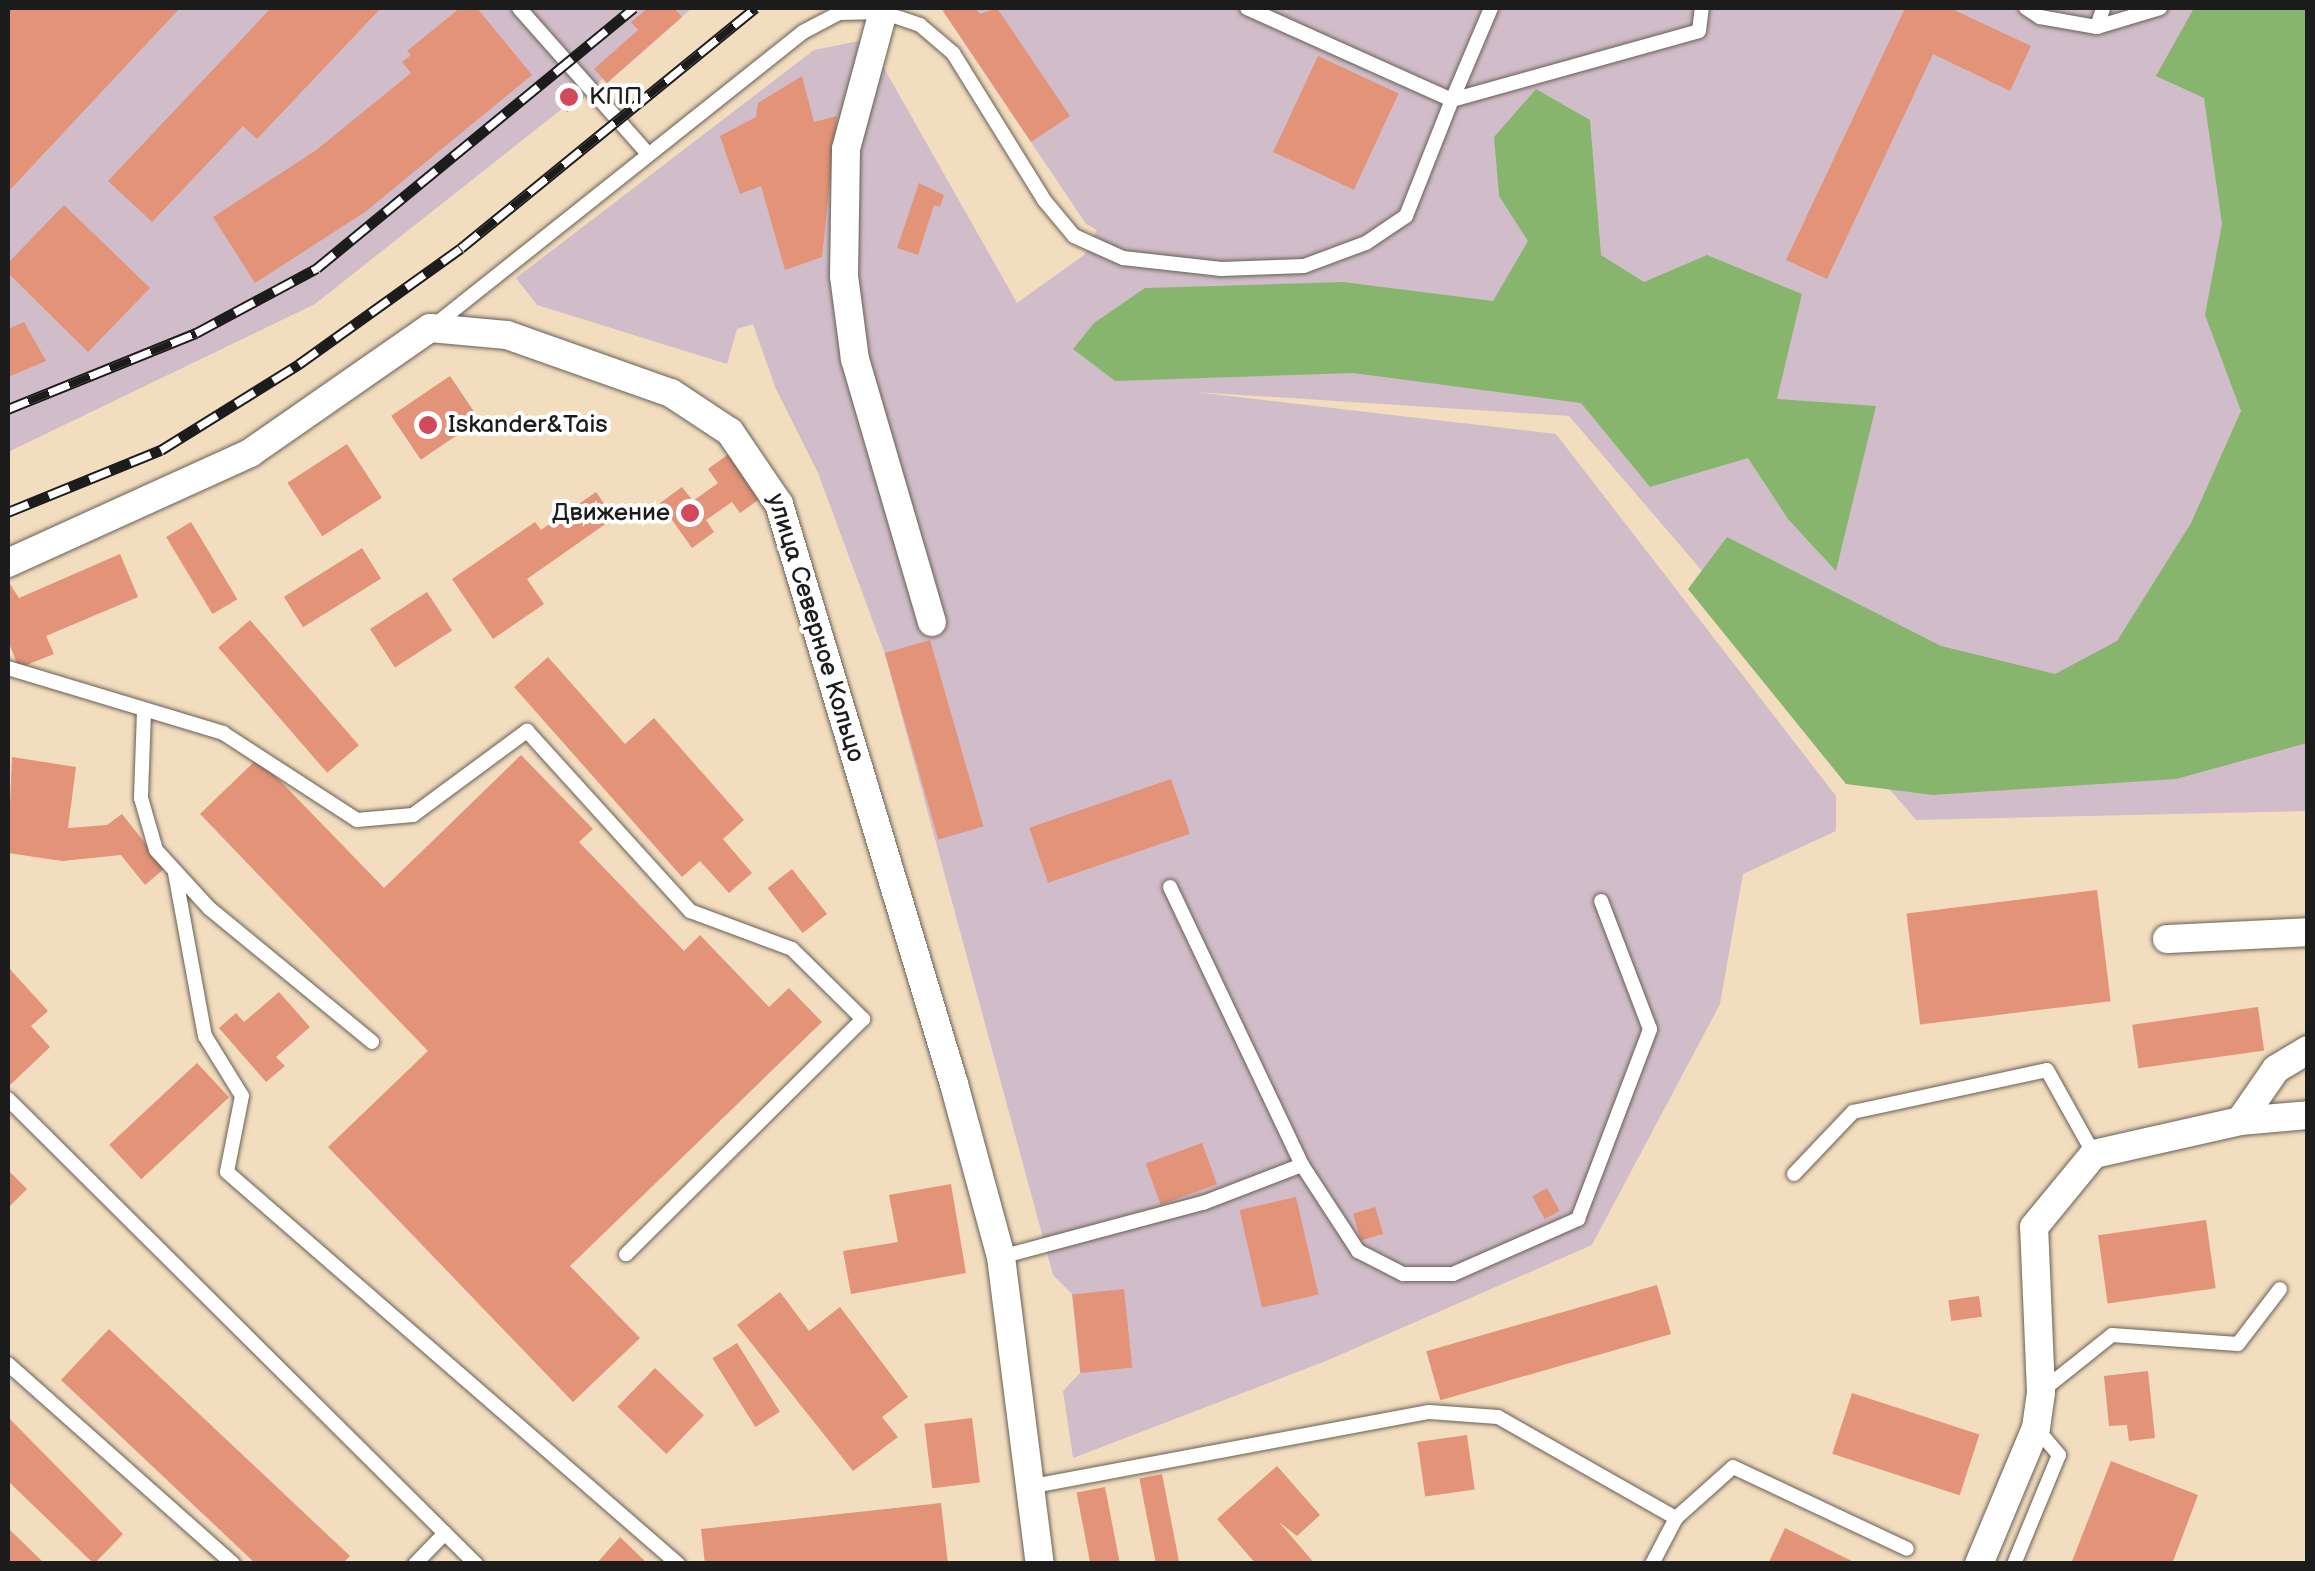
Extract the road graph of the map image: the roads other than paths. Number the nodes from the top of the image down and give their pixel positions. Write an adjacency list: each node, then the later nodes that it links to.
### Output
1 (519, 8): 11 (lane)
2 (1247, 8): 10 (lane)
3 (1492, 8): 10 (lane)
4 (1702, 8): 10 (lane)
5 (2026, 8): 9 (lane)
6 (2103, 8): 9 (lane)
7 (2160, 8): 9 (lane)
8 (883, 10): 10 (lane); 11 (lane); 14 (street)
9 (2097, 27)
10 (1452, 100)
11 (648, 154): 12 (lane)
12 (430, 328): 13 (street); 31 (street, улица Северное Кольцо)
13 (8, 564)
14 (932, 622)
15 (8, 668): 16 (lane)
16 (144, 711): 17 (lane); 30 (lane)
17 (174, 873): 22 (lane); 43 (lane)
18 (1170, 887): 28 (lane)
19 (1602, 901): 28 (lane)
20 (2308, 932): 21 (street)
21 (2166, 939)
22 (372, 1042)
23 (2308, 1050): 26 (street)
24 (8, 1099): 38 (lane)
25 (2308, 1114): 26 (street)
26 (2240, 1121): 27 (street)
27 (2094, 1154): 29 (lane); 34 (street)
28 (1302, 1165): 31 (lane)
29 (1794, 1174)
30 (626, 1254)
31 (1001, 1257): 36 (street, улица Северное Кольцо)
32 (2280, 1289): 34 (lane)
33 (8, 1364): 40 (lane)
34 (2041, 1392): 35 (street)
35 (2036, 1428): 46 (street); 47 (lane)
36 (1028, 1487): 37 (lane); 44 (street, улица Северное Кольцо)
37 (1676, 1518): 39 (lane); 45 (lane)
38 (445, 1533): 41 (lane); 42 (lane)
39 (1906, 1548)
40 (232, 1564)
41 (416, 1564)
42 (476, 1564)
43 (678, 1564)
44 (1040, 1564)
45 (1652, 1564)
46 (1979, 1564)
47 (2014, 1564)

